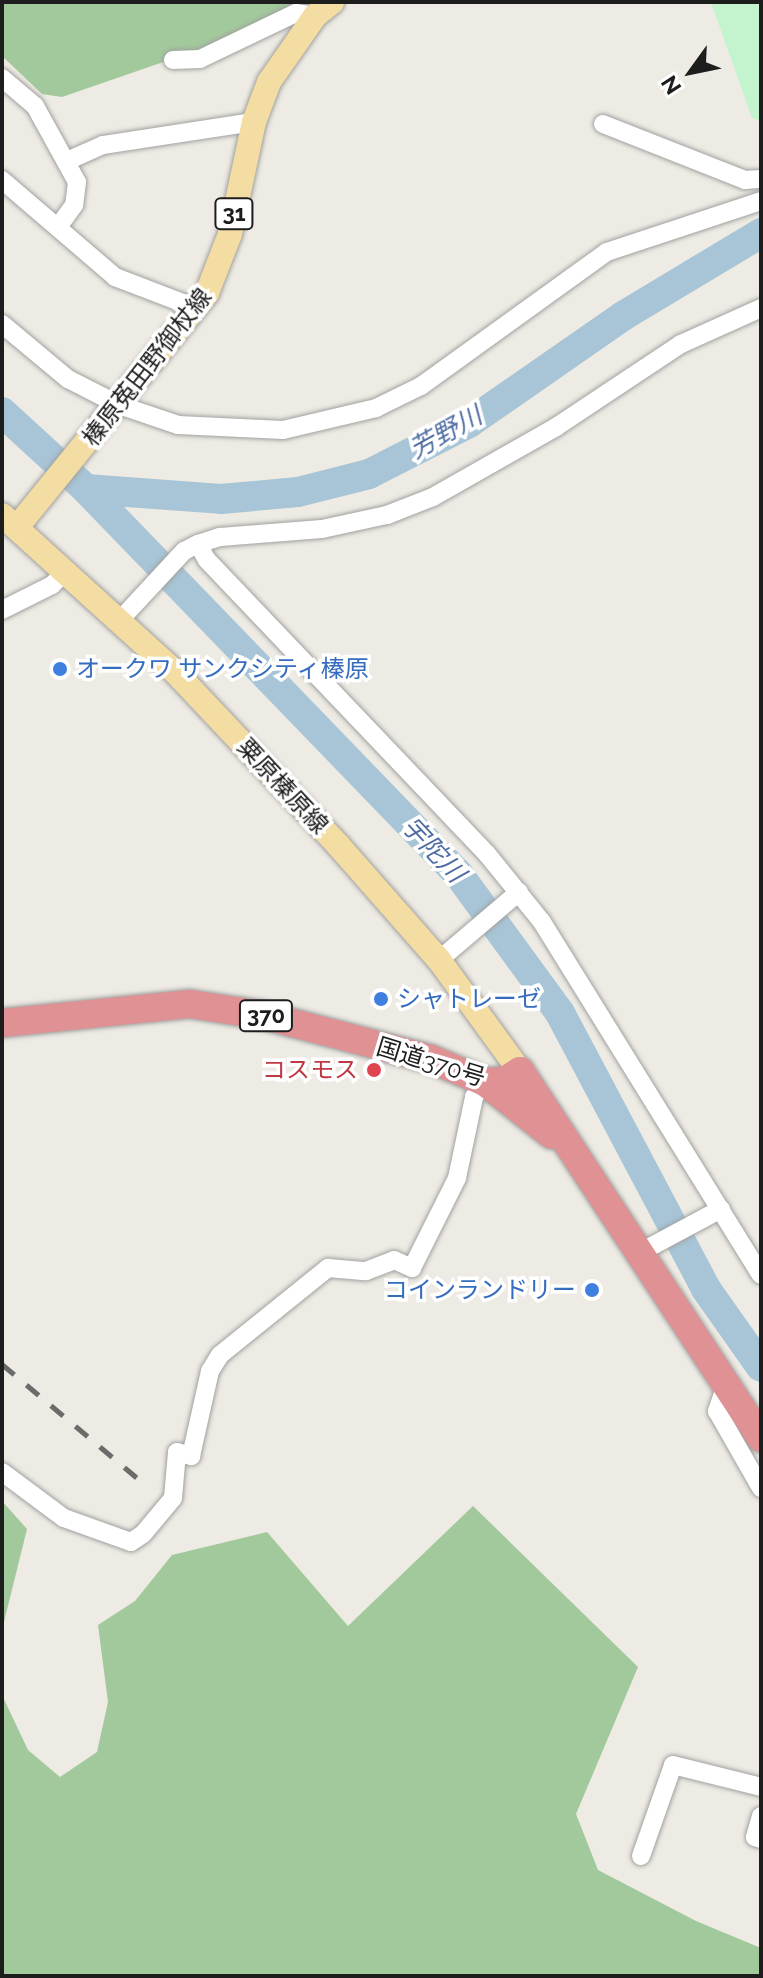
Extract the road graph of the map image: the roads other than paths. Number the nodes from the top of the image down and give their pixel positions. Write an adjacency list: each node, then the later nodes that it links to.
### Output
1 (324, 9): 2 (street); 4 (main road, 榛原菟田野御杖線 / 31)
2 (173, 60)
3 (2, 78): 6 (street)
4 (254, 122): 6 (street); 11 (main road, 榛原菟田野御杖線 / 31)
5 (603, 124): 7 (street)
6 (67, 161): 10 (street)
7 (761, 179)
8 (2, 180): 10 (street)
9 (761, 201): 14 (street)
10 (58, 227): 11 (street)
11 (196, 308): 14 (main road, 榛原菟田野御杖線 / 31)
12 (761, 308): 16 (street)
13 (2, 324): 14 (street)
14 (116, 410): 15 (main road, 榛原菟田野御杖線 / 31)
15 (17, 518): 17 (main road, 粟原榛原線)
16 (191, 547): 19 (street); 20 (street)
17 (67, 570): 18 (street); 19 (main road, 粟原榛原線)
18 (2, 610)
19 (120, 620): 21 (main road, 粟原榛原線)
20 (516, 894): 21 (street); 26 (street)
21 (439, 960): 23 (main road, 粟原榛原線)
22 (2, 1023): 24 (highway, 国道370号 / 370)
23 (520, 1071): 24 (highway, 国道370号); 25 (highway, 国道370号)
24 (485, 1082): 25 (highway); 31 (street)
25 (584, 1166): 27 (highway, 国道370号)
26 (719, 1210): 27 (street); 28 (street)
27 (644, 1250): 29 (highway, 国道370号)
28 (761, 1275)
29 (726, 1385): 30 (highway, 国道370号); 32 (street)
30 (761, 1438)
31 (2, 1472)
32 (761, 1488)
33 (761, 1787): 36 (street)
34 (761, 1816): 35 (street)
35 (761, 1839)
36 (641, 1856)

